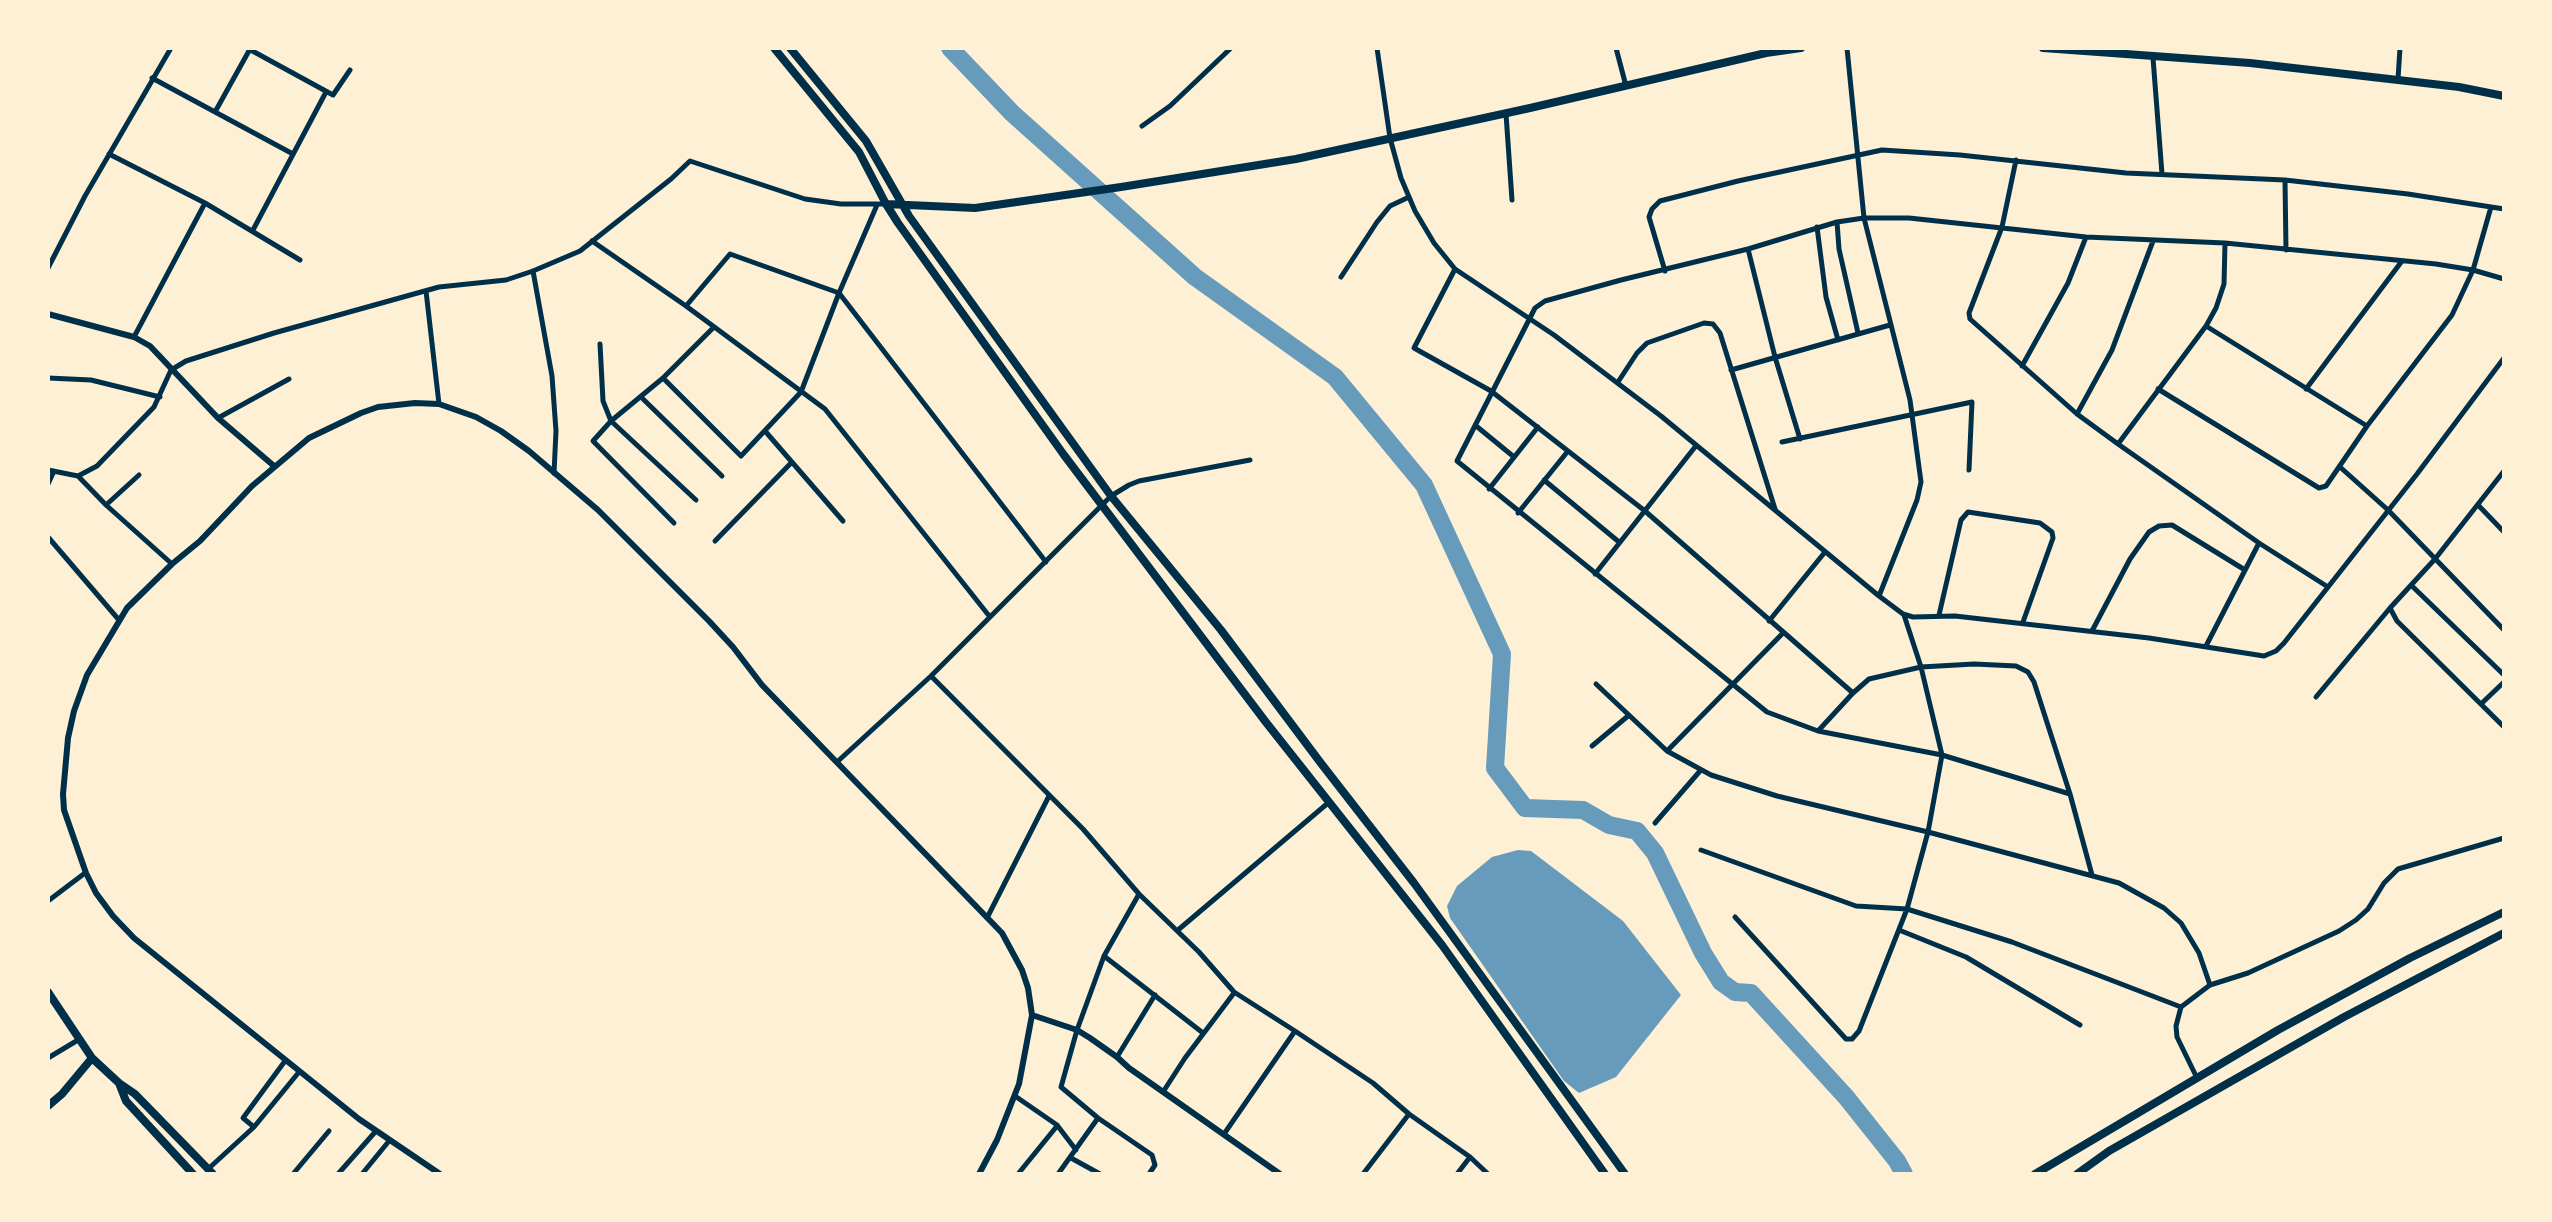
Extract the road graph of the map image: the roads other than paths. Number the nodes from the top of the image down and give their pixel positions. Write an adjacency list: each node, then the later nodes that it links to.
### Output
1 (171, 48): 15 (street)
2 (249, 48): 18 (street); 20 (street)
3 (774, 48): 33 (main road)
4 (790, 48): 34 (main road)
5 (1231, 48): 22 (street)
6 (1378, 48): 23 (street)
7 (1616, 48): 17 (street)
8 (1801, 48): 17 (main road)
9 (1847, 48): 26 (street)
10 (2042, 48): 12 (main road)
11 (2400, 48): 16 (street)
12 (2128, 51): 13 (main road)
13 (2152, 56): 16 (main road); 28 (street)
14 (350, 70): 18 (street)
15 (152, 78): 20 (street); 24 (street)
16 (2398, 80): 19 (main road)
17 (1626, 86): 21 (main road)
18 (326, 92): 25 (street)
19 (2504, 96)
20 (215, 112): 25 (street)
21 (1506, 113): 23 (main road); 31 (street)
22 (1142, 126)
23 (1390, 138): 30 (street); 34 (main road)
24 (108, 154): 32 (street); 50 (street)
25 (292, 154): 41 (street)
26 (1859, 154): 27 (street); 37 (street); 54 (street)
27 (2016, 160): 28 (street); 40 (street)
28 (2162, 174): 29 (street)
29 (2285, 180): 35 (street); 47 (street)
30 (1410, 197): 51 (street); 55 (street)
31 (1512, 200)
32 (205, 203): 41 (street); 66 (street)
33 (881, 204): 34 (main road); 43 (street); 58 (street); 115 (main road)
34 (902, 204): 113 (main road)
35 (2492, 207): 36 (street); 52 (street)
36 (2504, 209)
37 (1864, 218): 38 (street); 40 (street); 62 (street)
38 (1838, 222): 39 (street); 65 (street)
39 (1817, 227): 46 (street); 67 (street)
40 (2002, 227): 42 (street); 71 (street)
41 (252, 230): 48 (street)
42 (2086, 236): 44 (street); 71 (street)
43 (592, 241): 53 (street); 59 (street)
44 (2153, 241): 45 (street); 86 (street)
45 (2225, 244): 47 (street); 63 (street)
46 (1748, 249): 54 (street); 69 (street)
47 (2286, 250): 49 (street)
48 (300, 260)
49 (2402, 261): 52 (street); 79 (street)
50 (48, 268)
51 (1455, 269): 61 (street); 80 (street)
52 (2474, 270): 56 (street); 90 (street)
53 (532, 271): 57 (street); 106 (street)
54 (1665, 271): 61 (street)
55 (1341, 277)
56 (2504, 279)
57 (426, 291): 72 (street); 84 (street)
58 (840, 293): 59 (street); 81 (street); 133 (street)
59 (686, 306): 64 (street)
60 (48, 314): 66 (street)
61 (1528, 318): 77 (street); 80 (street)
62 (1890, 326): 65 (street); 85 (street)
63 (2206, 326): 78 (street); 79 (street)
64 (713, 328): 75 (street); 81 (street)
65 (1858, 334): 67 (street)
66 (134, 336): 72 (street)
67 (1838, 340): 69 (street)
68 (600, 344): 88 (street)
69 (1775, 357): 73 (street); 93 (street)
70 (2504, 358): 118 (street)
71 (2022, 366): 86 (street)
72 (171, 370): 82 (street); 87 (street)
73 (1731, 370): 77 (street); 120 (street)
74 (48, 378): 82 (street)
75 (663, 378): 83 (street); 92 (street)
76 (289, 379): 87 (street)
77 (1618, 383): 96 (street)
78 (2158, 389): 95 (street); 102 (street)
79 (2306, 389): 90 (street)
80 (1491, 391): 89 (street); 91 (street)
81 (800, 392): 92 (street); 143 (street)
82 (160, 396): 108 (street)
83 (642, 398): 88 (street); 109 (street)
84 (439, 404): 101 (street); 106 (street)
85 (1912, 414): 93 (street); 104 (street); 139 (street)
86 (2077, 414): 95 (street)
87 (218, 418): 101 (street)
88 (611, 420): 114 (street); 123 (street)
89 (1474, 425): 98 (street); 112 (street)
90 (2367, 426): 102 (street)
91 (1538, 427): 97 (street); 98 (street)
92 (765, 432): 100 (street)
93 (1800, 439): 94 (street)
94 (1782, 442)
95 (2118, 444): 128 (street)
96 (1696, 446): 119 (street); 120 (street)
97 (1568, 450): 110 (street); 119 (street)
98 (1514, 457): 112 (street)
99 (1250, 460): 113 (street)
100 (792, 462): 122 (street); 126 (street)
101 (274, 466): 134 (street)
102 (2340, 467): 118 (street)
103 (51, 470): 108 (street); 111 (street)
104 (1969, 470)
105 (2504, 471): 117 (street)
106 (554, 473): 165 (street)
107 (139, 475): 116 (street)
108 (78, 476): 116 (street)
109 (722, 476)
110 (1544, 480): 121 (street); 127 (street)
111 (48, 484)
112 (1488, 489): 121 (street)
113 (1111, 496): 115 (street); 234 (main road)
114 (696, 500)
115 (1102, 505): 133 (street); 169 (main road)
116 (106, 506): 134 (street)
117 (2479, 506): 124 (street); 132 (street)
118 (2388, 510): 132 (street); 138 (street)
119 (1645, 511): 127 (street); 145 (street)
120 (1776, 512): 130 (street)
121 (1518, 513): 136 (street)
122 (843, 521)
123 (674, 522)
124 (2504, 532)
125 (48, 538): 129 (street)
126 (714, 542)
127 (1620, 542): 136 (street)
128 (2259, 543): 135 (street); 138 (street)
129 (54, 546): 131 (street); 144 (street)
130 (1825, 552): 139 (street); 145 (street)
131 (48, 553)
132 (2435, 559): 137 (street); 147 (street)
133 (1046, 562): 143 (street)
134 (172, 564): 144 (street)
135 (2245, 570): 148 (street); 150 (street)
136 (1594, 574): 155 (street)
137 (2412, 586): 140 (street); 153 (street)
138 (2328, 587): 150 (street)
139 (1879, 596): 141 (street)
140 (2390, 608): 157 (street); 158 (street)
141 (1903, 614): 142 (street); 151 (street)
142 (1940, 615): 146 (street); 146 (street)
143 (990, 617): 152 (street)
144 (119, 620): 174 (street)
145 (1769, 621): 149 (street)
146 (2023, 624): 148 (street)
147 (2504, 630)
148 (2092, 631): 150 (street)
149 (1782, 633): 155 (street); 156 (street)
150 (2206, 646)
151 (1920, 667): 156 (street); 164 (street); 168 (street)
152 (931, 676): 165 (street); 167 (street)
153 (2504, 679): 158 (street)
154 (1596, 684): 159 (street)
155 (1732, 684): 161 (street); 163 (street)
156 (1853, 693): 161 (street)
157 (2316, 697)
158 (2482, 703): 160 (street)
159 (1629, 715): 162 (street); 163 (street)
160 (2504, 727)
161 (1818, 731): 164 (street)
162 (1592, 746)
163 (1668, 751): 166 (street)
164 (1942, 755): 168 (street); 171 (street)
165 (837, 762): 181 (street)
166 (1700, 771): 170 (street); 171 (street)
167 (1049, 794): 176 (street); 181 (street)
168 (2070, 794): 175 (street)
169 (1328, 803): 182 (street); 233 (main road)
170 (1655, 823)
171 (1928, 832): 175 (street); 178 (street)
172 (2504, 838): 186 (street)
173 (1701, 850): 178 (street)
174 (86, 873): 177 (street); 200 (street)
175 (2092, 876): 186 (street)
176 (1139, 894): 182 (street); 185 (street)
177 (48, 901)
178 (1907, 910): 183 (street); 190 (street)
179 (2504, 912): 202 (main road)
180 (1734, 917): 183 (street)
181 (986, 918): 191 (street)
182 (1177, 930): 188 (street)
183 (1899, 930): 192 (street)
184 (2504, 933): 236 (main road)
185 (1104, 956): 189 (street); 193 (street)
186 (2210, 985): 190 (street)
187 (48, 992): 196 (main road)
188 (1234, 992): 194 (street); 195 (street)
189 (1155, 995): 195 (street); 197 (street)
190 (2181, 1007): 202 (street)
191 (1032, 1015): 193 (street); 205 (street)
192 (2080, 1025)
193 (1077, 1030): 197 (street); 208 (street)
194 (1295, 1030): 207 (street); 213 (street)
195 (1203, 1033): 204 (street)
196 (78, 1040): 198 (street); 199 (main road)
197 (1118, 1057): 204 (street)
198 (48, 1058)
199 (92, 1058): 203 (main road); 206 (main road)
200 (285, 1061): 201 (street); 210 (street)
201 (298, 1072): 210 (street); 212 (street)
202 (2196, 1078): 235 (main road)
203 (119, 1084): 218 (main road); 219 (main road)
204 (1163, 1092): 213 (street)
205 (1015, 1096): 209 (street); 224 (street)
206 (48, 1106)
207 (1410, 1114): 216 (street); 230 (street)
208 (1098, 1118): 215 (street); 228 (street)
209 (1057, 1126): 215 (street); 225 (street)
210 (254, 1127): 218 (street)
211 (330, 1131): 220 (street)
212 (376, 1131): 214 (street); 221 (street)
213 (1224, 1134): 229 (street)
214 (390, 1141): 222 (street); 223 (street)
215 (1076, 1150): 217 (street)
216 (1470, 1157): 231 (street); 232 (street)
217 (1071, 1158): 226 (street); 227 (street)
218 (210, 1172)
219 (193, 1174)
220 (293, 1174)
221 (338, 1174)
222 (362, 1174)
223 (440, 1174)
224 (978, 1174)
225 (1018, 1174)
226 (1058, 1174)
227 (1100, 1174)
228 (1149, 1174)
229 (1280, 1174)
230 (1363, 1174)
231 (1457, 1174)
232 (1488, 1174)
233 (1605, 1174)
234 (1625, 1174)
235 (2035, 1174)
236 (2078, 1174)

